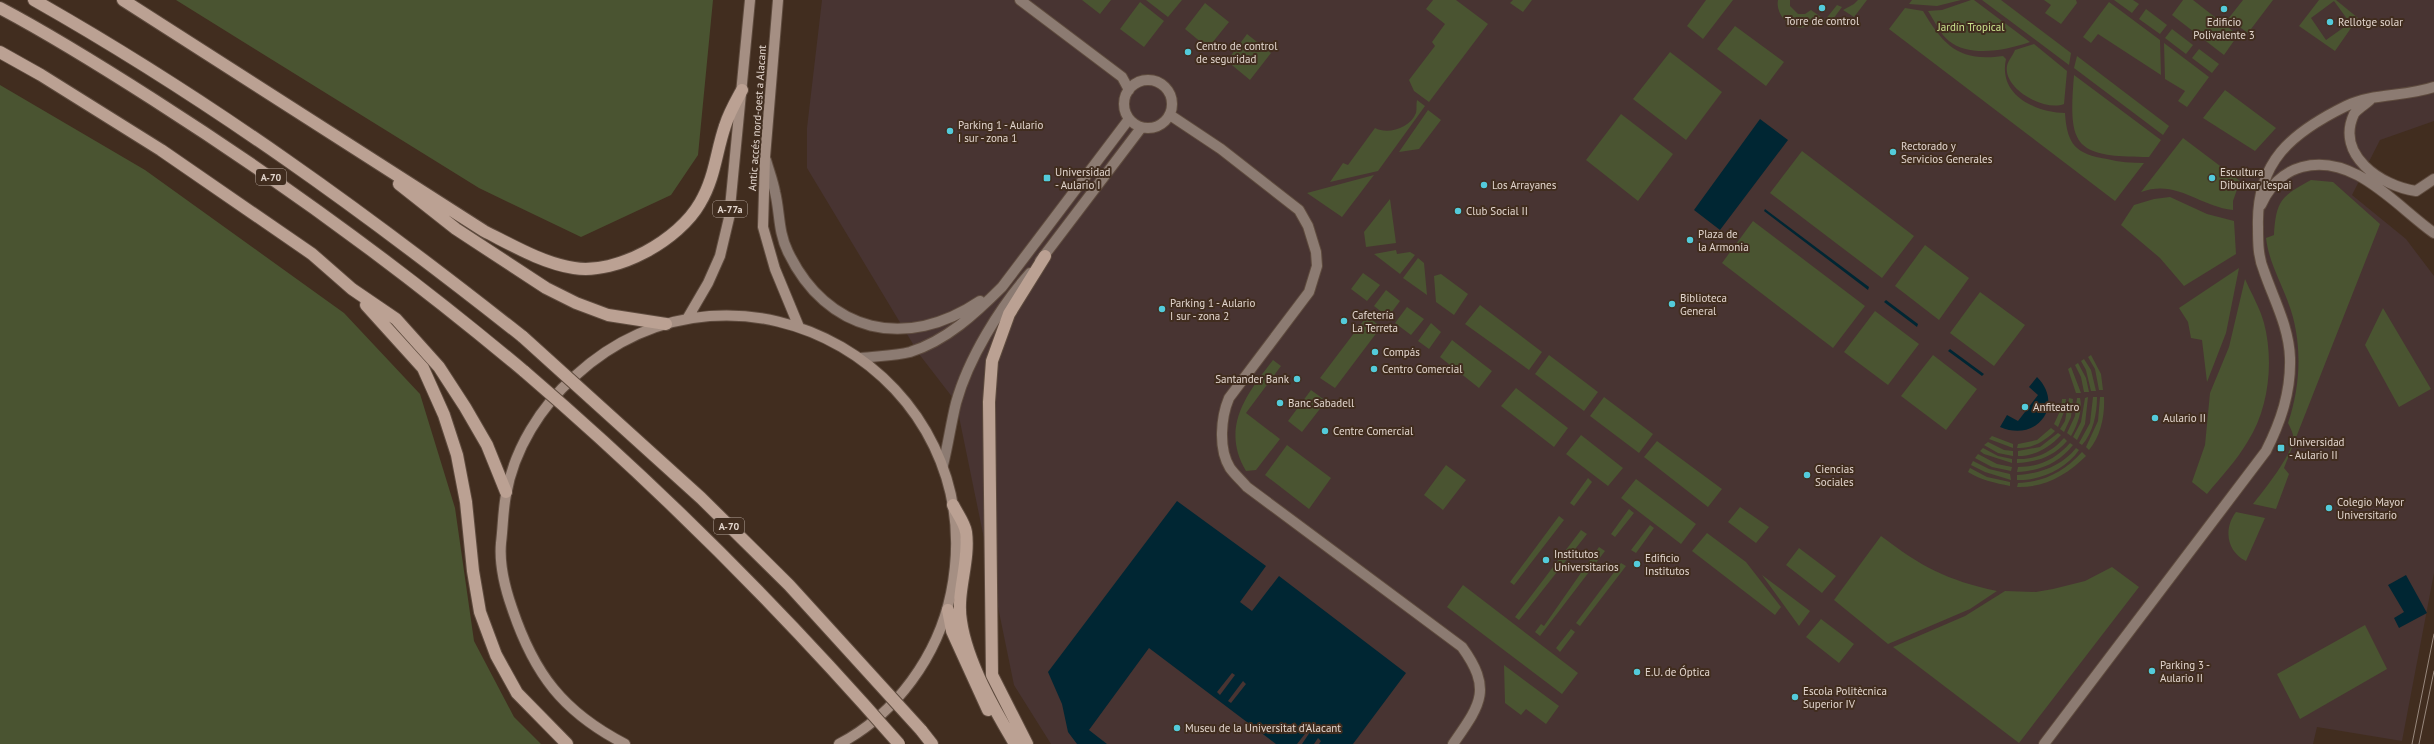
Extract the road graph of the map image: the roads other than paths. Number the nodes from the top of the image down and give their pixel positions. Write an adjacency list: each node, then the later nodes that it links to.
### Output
1 (34, 0): 39 (highway, A-70, bridge)
2 (123, 0): 18 (highway)
3 (750, 0): 11 (main road, Antic accés nord-oest a Alacant / A-77a)
4 (778, 0): 17 (main road, Antic accés nord-oest a Alacant / A-77a)
5 (1020, 0): 8 (street)
6 (0, 8): 38 (highway, A-70, bridge)
7 (0, 52): 24 (highway)
8 (1122, 77): 9 (street); 12 (street)
9 (1140, 82): 12 (street); 14 (street)
10 (2434, 87): 13 (street)
11 (742, 90): 18 (highway); 25 (main road, Antic accés nord-oest a Alacant / A-77a)
12 (1129, 90): 15 (street)
13 (2373, 97): 19 (street); 20 (street)
14 (1171, 110): 16 (street); 43 (street)
15 (1128, 119): 16 (street); 23 (street)
16 (1141, 128): 22 (street)
17 (765, 157): 23 (street); 27 (main road, Antic accés nord-oest a Alacant / A-77a)
18 (375, 163): 26 (highway)
19 (2434, 179)
20 (2257, 212): 21 (street); 44 (street)
21 (2434, 233)
22 (1045, 256): 29 (street); 42 (highway)
23 (1002, 287): 28 (street)
24 (352, 289): 30 (highway); 34 (highway)
25 (687, 319): 26 (main road); 27 (main road)
26 (666, 324): 30 (main road)
27 (799, 327): 28 (main road)
28 (861, 358): 29 (main road)
29 (943, 465): 31 (main road)
30 (506, 492): 33 (main road)
31 (954, 505): 32 (main road); 41 (highway)
32 (948, 610): 37 (main road); 40 (highway)
33 (595, 728): 35 (main road); 36 (main road)
34 (567, 744)
35 (612, 744)
36 (625, 744)
37 (839, 744)
38 (899, 744)
39 (932, 744)
40 (1008, 744)
41 (1015, 744)
42 (1027, 744)
43 (1453, 744)
44 (2044, 744)

